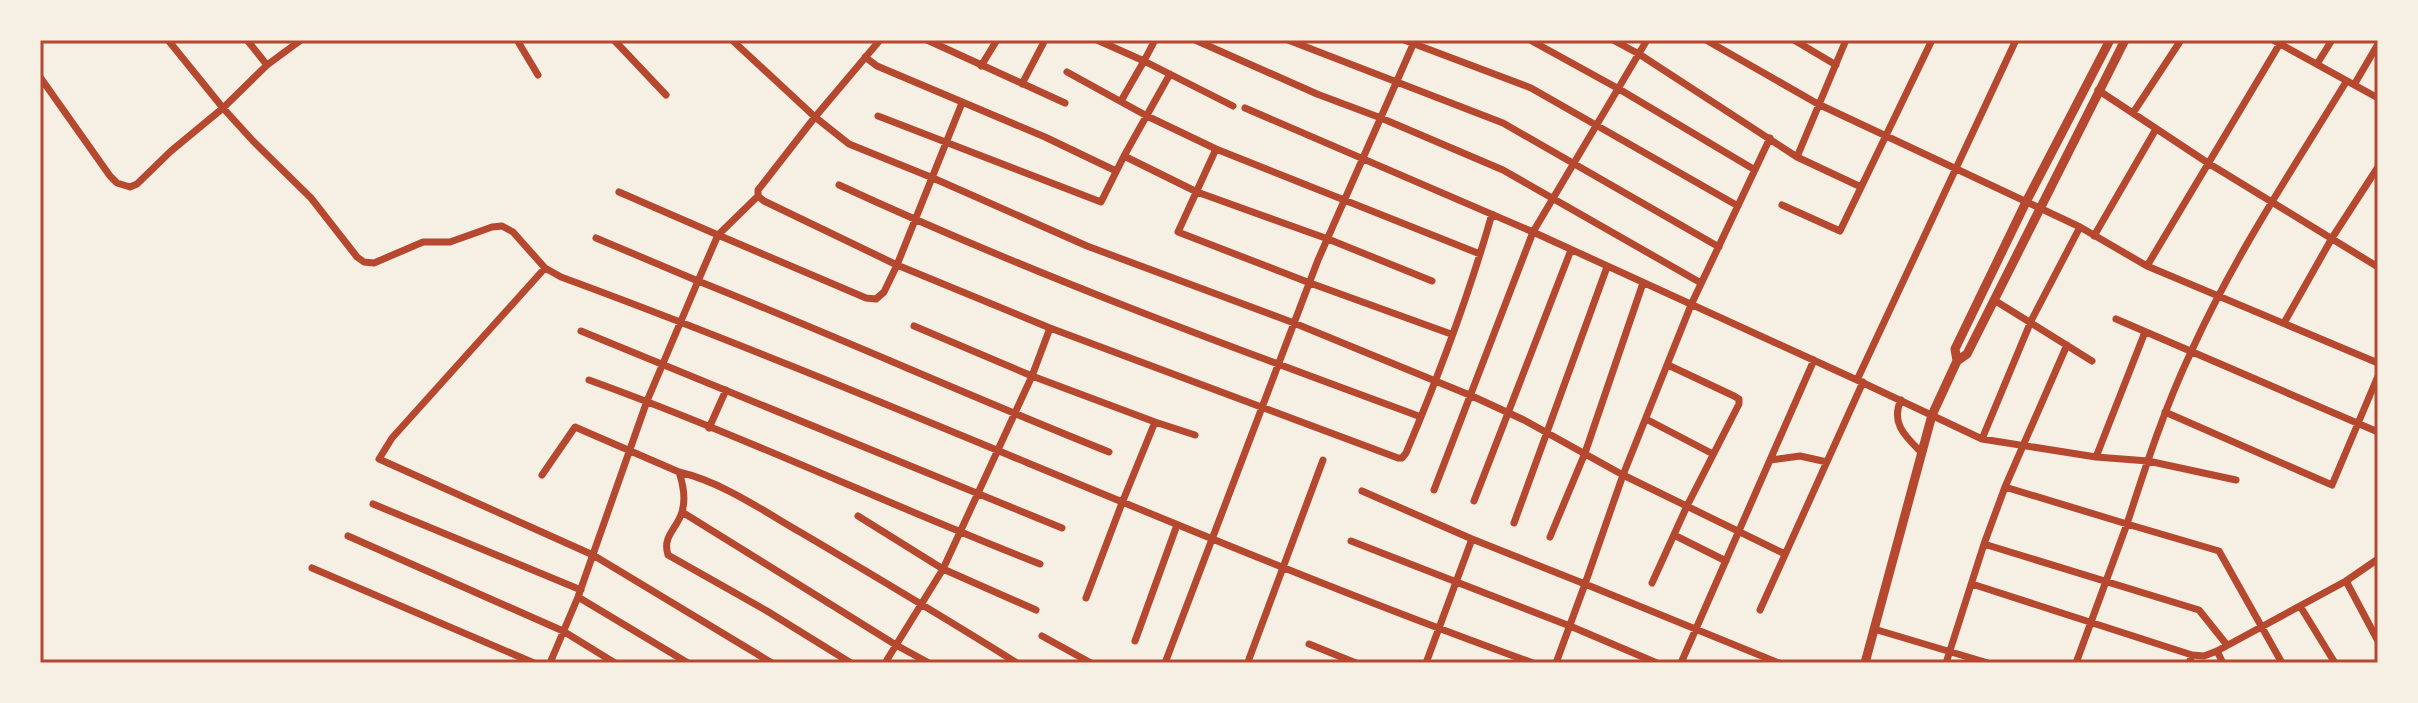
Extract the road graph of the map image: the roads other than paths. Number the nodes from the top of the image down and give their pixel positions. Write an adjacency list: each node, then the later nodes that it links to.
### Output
1 (168, 40): 54 (street)
2 (247, 40): 35 (street)
3 (301, 40): 35 (street)
4 (517, 40): 40 (street)
5 (614, 40): 47 (street)
6 (732, 40): 59 (street)
7 (880, 40): 32 (street)
8 (927, 40): 37 (street)
9 (997, 40): 37 (street)
10 (1045, 40): 44 (street)
11 (1097, 40): 33 (street)
12 (1155, 40): 33 (street)
13 (1195, 40): 60 (street)
14 (1288, 40): 42 (street)
15 (1404, 40): 29 (street)
16 (1530, 40): 45 (street)
17 (1613, 40): 31 (street)
18 (1647, 40): 31 (street)
19 (1706, 40): 52 (street)
20 (1794, 40): 36 (street)
21 (1846, 40): 36 (street)
22 (1932, 40): 63 (street)
23 (2016, 40): 73 (street)
24 (2110, 40): 84 (street)
25 (2125, 40): 46 (street)
26 (2181, 40): 56 (street)
27 (2332, 40): 34 (street)
28 (2279, 41): 34 (street); 71 (street)
29 (1415, 42): 42 (street); 61 (street)
30 (2378, 44): 43 (street)
31 (1639, 54): 45 (street); 64 (street)
32 (865, 57): 50 (street); 59 (street)
33 (1144, 61): 39 (street); 49 (street)
34 (2317, 64): 43 (street)
35 (267, 65): 54 (street)
36 (1836, 65): 52 (street)
37 (981, 66): 44 (street)
38 (1067, 72): 49 (street)
39 (1170, 74): 53 (street); 58 (street)
40 (538, 75)
41 (40, 77): 54 (street)
42 (1396, 83): 60 (street); 70 (street)
43 (2350, 83): 48 (street); 85 (street)
44 (1022, 84): 51 (street)
45 (1619, 89): 61 (street); 74 (street)
46 (2098, 90): 56 (street); 88 (street)
47 (666, 95)
48 (2378, 98)
49 (1121, 101): 58 (street)
50 (962, 103): 65 (street); 75 (street)
51 (1065, 103)
52 (1818, 104): 63 (street); 69 (street)
53 (1233, 106)
54 (223, 108): 105 (street)
55 (1245, 108): 68 (street)
56 (2133, 113): 62 (street)
57 (878, 116): 65 (street)
58 (1147, 116): 66 (street); 67 (street)
59 (815, 117): 76 (street); 81 (street)
60 (1381, 118): 68 (street); 83 (street)
61 (1597, 126): 70 (street); 87 (street)
62 (2156, 129): 71 (street); 94 (street)
63 (1886, 135): 73 (street); 78 (street)
64 (1770, 138): 69 (street); 74 (street)
65 (946, 144): 75 (street); 76 (street)
66 (1216, 149): 80 (street); 82 (street)
67 (1124, 156): 75 (street); 80 (street)
68 (1363, 157): 82 (street); 89 (street)
69 (1797, 157): 78 (street)
70 (1575, 163): 83 (street); 98 (street)
71 (2208, 163): 85 (street); 102 (street)
72 (2378, 167): 96 (street)
73 (1956, 168): 84 (street); 137 (street)
74 (1755, 170): 87 (street)
75 (1116, 171)
76 (933, 178): 90 (street); 117 (street)
77 (839, 185): 90 (street)
78 (1861, 187): 86 (street)
79 (619, 192): 93 (street)
80 (1197, 192): 97 (street); 108 (street)
81 (758, 196): 93 (street); 101 (street)
82 (1345, 199): 97 (street); 100 (street)
83 (1554, 199): 92 (street); 110 (street)
84 (2026, 202): 88 (street); 127 (street)
85 (2272, 202): 96 (street); 111 (street)
86 (1782, 205)
87 (1738, 206): 98 (street)
88 (2038, 208): 91 (street); 112 (street)
89 (1492, 214): 92 (street); 100 (street)
90 (915, 220): 101 (street); 131 (street)
91 (2080, 227): 94 (street); 115 (street)
92 (1533, 232): 99 (street); 139 (street)
93 (718, 235): 101 (street); 106 (street)
94 (2094, 236): 102 (street)
95 (596, 238): 106 (street)
96 (2332, 238): 104 (street); 118 (street)
97 (1328, 239): 107 (street); 108 (street)
98 (1719, 247): 110 (street)
99 (1571, 250): 103 (street); 145 (street)
100 (1480, 254): 123 (street)
101 (897, 265): 120 (street)
102 (2147, 266): 111 (street)
103 (1607, 267): 109 (street); 153 (street)
104 (2378, 267)
105 (545, 268): 116 (street); 196 (street)
106 (698, 281): 116 (street); 144 (street)
107 (1432, 281)
108 (1310, 283): 117 (street); 123 (street)
109 (1643, 283): 113 (street); 161 (street)
110 (1701, 283): 113 (street)
111 (2218, 296): 118 (street); 125 (street)
112 (1994, 300): 115 (street); 127 (street)
113 (1691, 305): 126 (street); 132 (street)
114 (2116, 319): 122 (street)
115 (2031, 321): 124 (street); 155 (street)
116 (680, 323): 130 (street); 158 (street)
117 (1294, 323): 131 (street); 136 (street)
118 (2284, 323): 129 (street)
119 (914, 326): 133 (street)
120 (1050, 328): 133 (street); 142 (street)
121 (581, 331): 130 (street)
122 (2145, 332): 125 (street); 163 (street)
123 (1451, 334): 136 (street)
124 (2067, 345): 128 (street); 156 (street)
125 (2191, 351): 143 (street); 150 (street)
126 (1814, 360): 137 (street); 165 (street)
127 (1957, 361): 146 (street)
128 (2092, 361)
129 (2378, 363)
130 (663, 364): 138 (street); 141 (street)
131 (1279, 364): 142 (street); 147 (street)
132 (1668, 365): 148 (street); 162 (street)
133 (1032, 376): 144 (street); 149 (street)
134 (2378, 376): 150 (street)
135 (589, 380): 141 (street)
136 (1435, 380): 139 (street); 147 (street)
137 (1860, 381): 140 (street); 167 (street)
138 (726, 390): 151 (street); 175 (street)
139 (1472, 396): 145 (street); 173 (street)
140 (1901, 400): 146 (street); 160 (street)
141 (647, 401): 151 (street); 157 (street)
142 (1262, 407): 147 (street); 191 (street)
143 (2165, 412): 150 (street); 166 (street)
144 (1014, 414): 158 (street); 159 (street)
145 (1510, 414): 153 (street); 176 (street)
146 (1932, 415): 155 (street); 160 (street)
147 (1421, 417)
148 (1646, 419): 162 (street); 170 (street)
149 (1155, 422): 154 (street); 177 (street)
150 (2358, 423): 152 (street)
151 (709, 428): 187 (street)
152 (2378, 432)
153 (1548, 433): 161 (street); 182 (street)
154 (1195, 435)
155 (1982, 439): 156 (street)
156 (2023, 446): 163 (street); 172 (street)
157 (629, 451): 168 (street); 169 (street); 196 (street)
158 (997, 451): 175 (street); 177 (street)
159 (1109, 452)
160 (1921, 452): 220 (street)
161 (1585, 453): 170 (street); 190 (street)
162 (1713, 454): 179 (street)
163 (2096, 457): 166 (street)
164 (1323, 460): 202 (street)
165 (1770, 460): 167 (street); 186 (street)
166 (2148, 461): 171 (street); 183 (street)
167 (1827, 462): 195 (street)
168 (679, 472): 180 (street); 211 (street)
169 (542, 475)
170 (1623, 475): 179 (street); 207 (street)
171 (2236, 480)
172 (2005, 487): 183 (street); 194 (street)
173 (1434, 490)
174 (1362, 491): 192 (street)
175 (978, 493): 185 (street); 187 (street)
176 (1474, 501)
177 (1122, 503): 184 (street); 210 (street)
178 (373, 504): 209 (street)
179 (1687, 506): 186 (street); 188 (street)
180 (682, 512): 226 (street); 237 (street)
181 (858, 516): 201 (street)
182 (1514, 523)
183 (2127, 524): 203 (street); 217 (street)
184 (1177, 525): 191 (street); 223 (street)
185 (1062, 528)
186 (1739, 531): 195 (street); 198 (street)
187 (960, 533): 199 (street); 201 (street)
188 (1674, 535): 198 (street); 206 (street)
189 (348, 536): 221 (street)
190 (1550, 537)
191 (1213, 539): 202 (street); 242 (street)
192 (1472, 539): 205 (street); 207 (street)
193 (1351, 541): 205 (street)
194 (1984, 544): 203 (street); 208 (street)
195 (1785, 554): 214 (street)
196 (593, 555): 209 (street); 236 (street)
197 (2378, 559): 204 (street)
198 (1726, 561): 218 (street)
199 (1040, 564)
200 (312, 568): 233 (street)
201 (943, 569): 211 (street); 213 (street)
202 (1284, 569): 219 (street); 230 (street)
203 (2105, 580): 215 (street); 227 (street)
204 (2346, 581): 212 (street); 224 (street)
205 (1456, 582): 216 (street); 219 (street)
206 (1652, 583)
207 (1585, 584): 216 (street); 218 (street)
208 (1972, 584): 215 (street); 228 (street)
209 (580, 594): 221 (street); 232 (street)
210 (1086, 598)
211 (922, 603): 226 (street); 240 (street)
212 (2300, 606): 217 (street); 256 (street)
213 (1036, 610)
214 (1760, 610)
215 (2090, 623): 231 (street); 253 (street)
216 (1570, 626): 246 (street); 247 (street)
217 (2260, 627): 227 (street); 255 (street)
218 (1697, 628): 248 (street); 249 (street)
219 (1438, 629): 244 (street); 245 (street)
220 (1874, 629): 228 (street); 250 (street)
221 (563, 631): 234 (street); 235 (street)
222 (1042, 636): 241 (street)
223 (1135, 641)
224 (2378, 641)
225 (1309, 644): 243 (street)
226 (896, 645): 238 (street); 239 (street)
227 (2227, 645): 229 (street)
228 (1950, 651): 251 (street); 252 (street)
229 (2217, 651): 231 (street); 254 (street)
230 (1249, 659)
231 (2190, 659)
232 (682, 662)
233 (534, 663)
234 (550, 663)
235 (615, 663)
236 (772, 663)
237 (851, 663)
238 (885, 663)
239 (929, 663)
240 (1017, 663)
241 (1091, 663)
242 (1165, 663)
243 (1356, 663)
244 (1426, 663)
245 (1533, 663)
246 (1556, 663)
247 (1657, 663)
248 (1681, 663)
249 (1779, 663)
250 (1865, 663)
251 (1946, 663)
252 (1988, 663)
253 (2076, 663)
254 (2223, 663)
255 (2282, 663)
256 (2335, 663)

